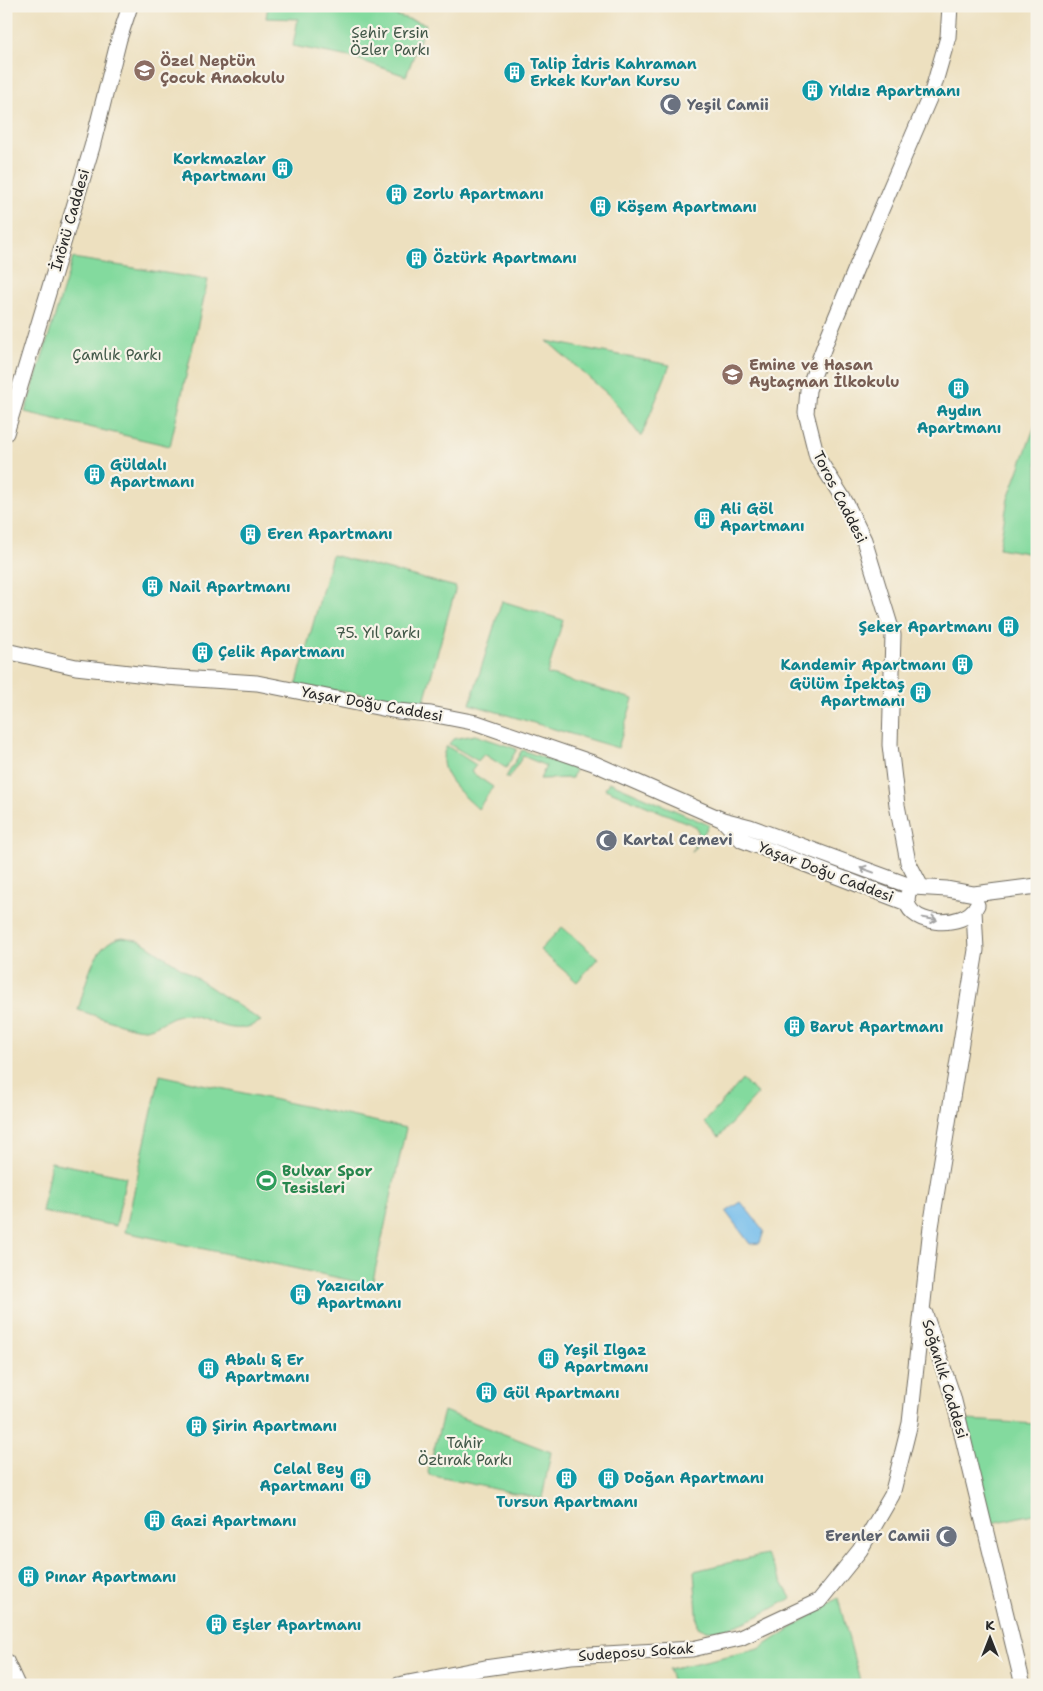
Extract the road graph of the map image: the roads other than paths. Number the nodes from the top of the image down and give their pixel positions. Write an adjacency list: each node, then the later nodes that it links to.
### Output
1 (130, 6): 3 (street, İnönü Caddesi)
2 (950, 6): 7 (street, Toros Caddesi)
3 (6, 433)
4 (6, 651): 5 (street, Yaşar Doğu Caddesi)
5 (723, 820): 7 (street, Yaşar Doğu Caddesi, one-way to 5); 9 (street, Yaşar Doğu Caddesi)
6 (1037, 886): 8 (street, Yaşar Doğu Caddesi)
7 (917, 887): 8 (street, Yaşar Doğu Caddesi); 9 (street)
8 (974, 894): 10 (street, Soğanlık Caddesi)
9 (907, 903): 10 (street, one-way to 10)
10 (968, 915): 11 (street, Soğanlık Caddesi)
11 (924, 1310): 14 (street, Sudeposu Sokak); 15 (street, Soğanlık Caddesi)
12 (6, 1661): 13 (street)
13 (17, 1685)
14 (398, 1685)
15 (1023, 1685)

